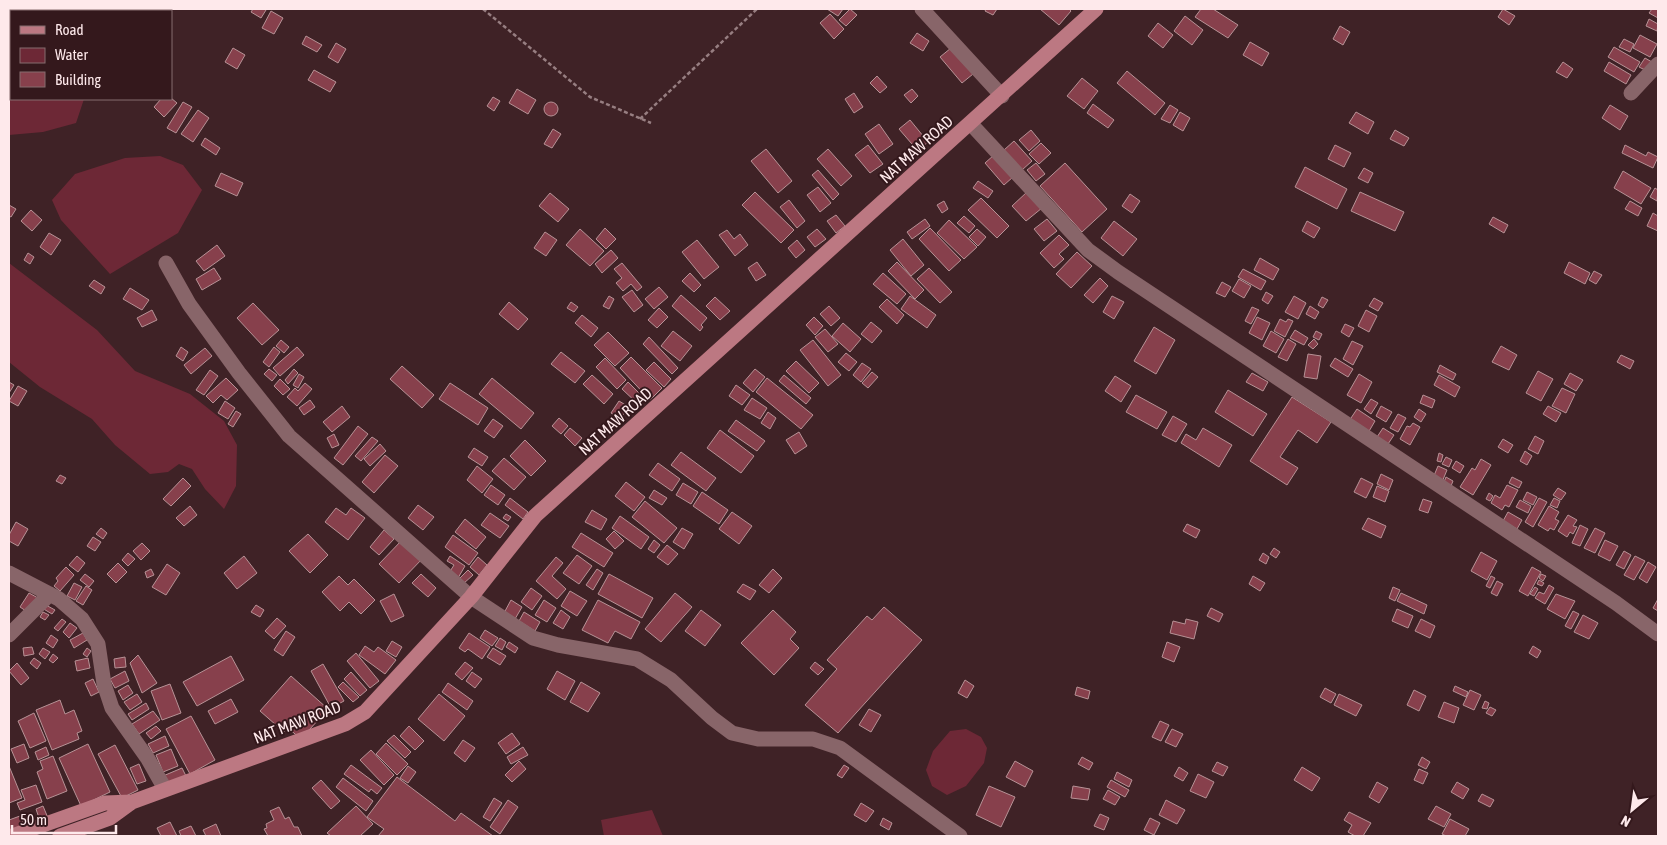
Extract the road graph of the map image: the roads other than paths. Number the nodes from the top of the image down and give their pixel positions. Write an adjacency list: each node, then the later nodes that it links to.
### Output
1 (922, 9): 5 (street)
2 (1096, 9): 5 (main road, NAT MAW ROAD)
3 (1658, 64): 4 (street)
4 (1631, 93)
5 (1002, 96): 6 (main road, NAT MAW ROAD)
6 (971, 124): 10 (main road, NAT MAW ROAD); 11 (street)
7 (166, 263): 10 (street)
8 (9, 573): 9 (street)
9 (50, 594): 12 (street); 13 (street)
10 (471, 597): 13 (main road, NAT MAW ROAD); 19 (street)
11 (1658, 634)
12 (9, 635)
13 (165, 789): 14 (main road, NAT MAW ROAD)
14 (132, 802): 15 (main road, NAT MAW ROAD); 16 (main road, NAT MAW ROAD)
15 (82, 812): 16 (main road); 17 (main road, NAT MAW ROAD)
16 (92, 831): 18 (main road, NAT MAW ROAD)
17 (12, 836)
18 (60, 836)
19 (960, 836)

